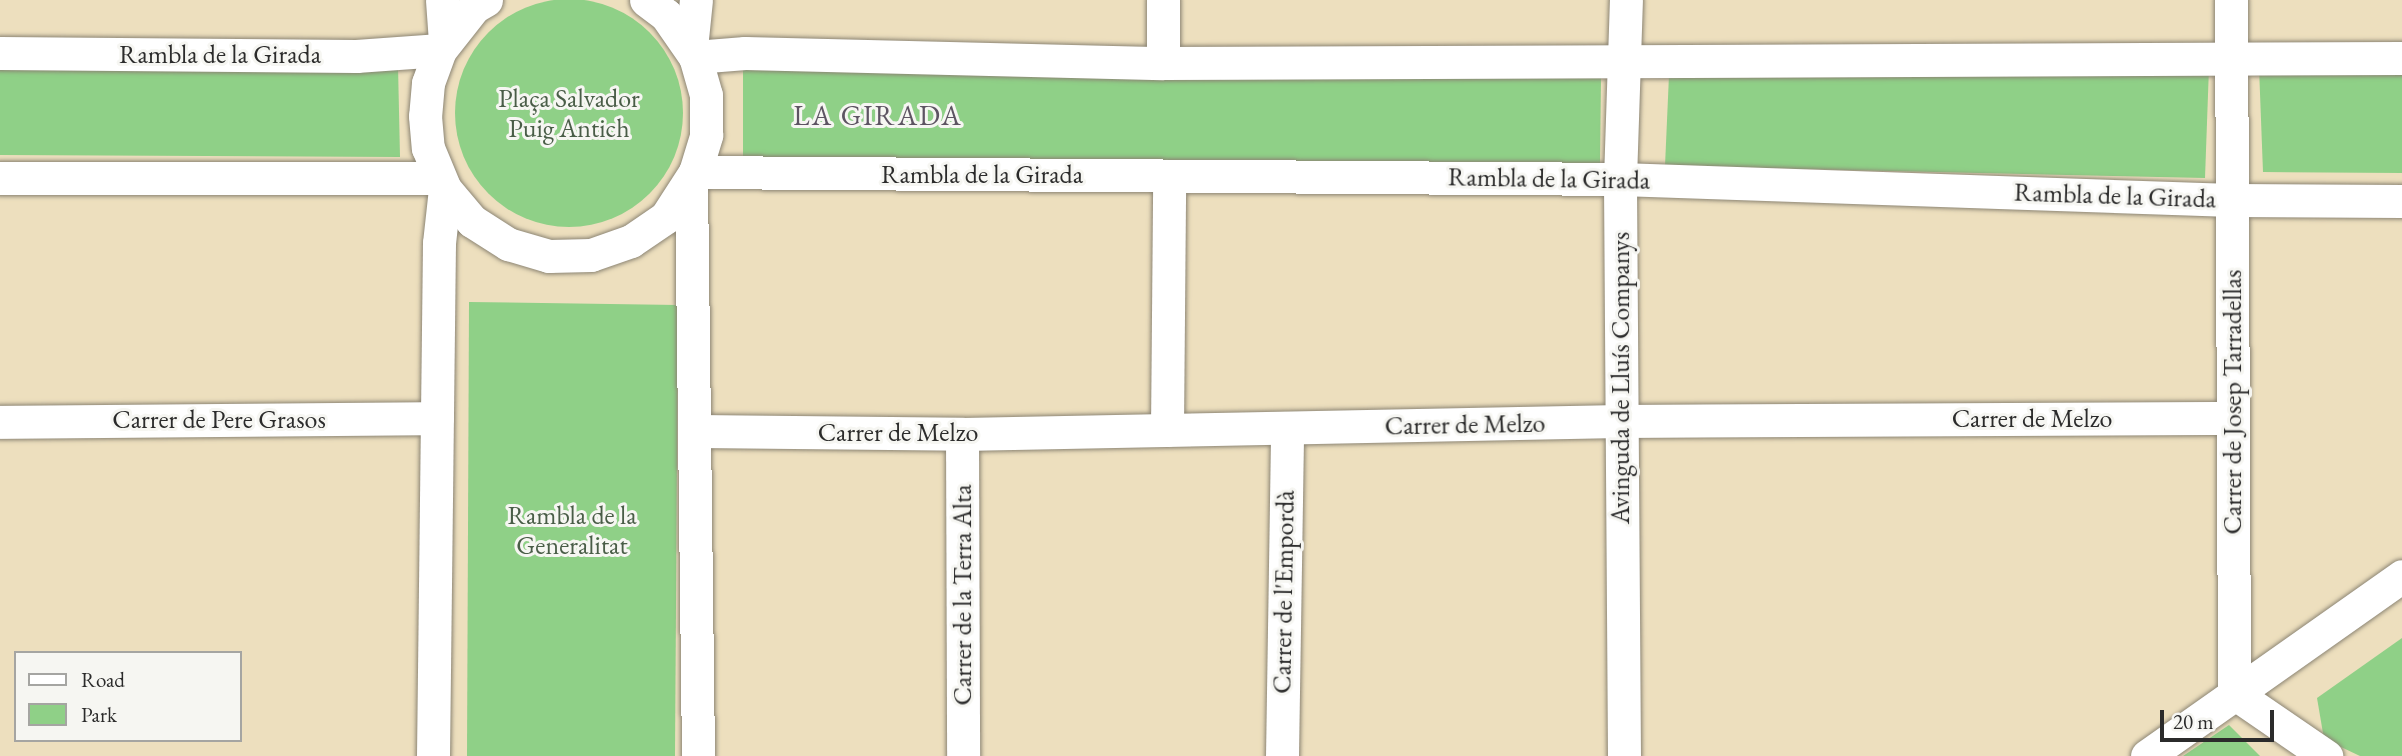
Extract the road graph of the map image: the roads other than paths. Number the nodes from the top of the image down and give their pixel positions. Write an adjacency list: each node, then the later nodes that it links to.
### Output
1 (442, 0): 8 (street)
2 (486, 0): 8 (street)
3 (646, 0): 9 (street)
4 (696, 0): 9 (street)
5 (1163, 0): 13 (street)
6 (1626, 0): 14 (street, Avinguda de Lluís Companys)
7 (2231, 0): 11 (street, Carrer de Josep Tarradellas)
8 (443, 46): 10 (street, Rambla de la Girada); 19 (street)
9 (693, 52): 13 (street); 16 (street)
10 (0, 53)
11 (2231, 55): 12 (street); 14 (street); 20 (street, Carrer de Josep Tarradellas)
12 (2402, 58)
13 (1163, 63): 14 (street)
14 (1624, 63): 18 (street, Avinguda de Lluís Companys)
15 (1169, 176): 16 (street, Rambla de la Girada); 18 (street, Rambla de la Girada); 27 (street)
16 (693, 177): 19 (street); 28 (street)
17 (0, 178): 19 (street)
18 (1620, 179): 20 (street, Rambla de la Girada); 24 (street, Avinguda de Lluís Companys)
19 (442, 183): 22 (street)
20 (2232, 200): 21 (street, Rambla de la Girada); 23 (street, Carrer de Josep Tarradellas)
21 (2402, 201)
22 (437, 418): 25 (street, Carrer de Pere Grasos); 32 (street)
23 (2233, 418): 24 (street, Carrer de Melzo); 31 (street, Carrer de Josep Tarradellas)
24 (1620, 421): 26 (street, Carrer de Melzo); 36 (street, Avinguda de Lluís Companys)
25 (0, 422)
26 (1287, 428): 27 (street, Carrer de Melzo); 35 (street, Carrer de l'Empordà)
27 (1167, 430): 29 (street, Carrer de Melzo)
28 (697, 431): 29 (street, Carrer de Melzo); 33 (street)
29 (962, 434): 34 (street, Carrer de la Terra Alta)
30 (2402, 576): 31 (street)
31 (2229, 697): 37 (street); 38 (street); 39 (street)
32 (433, 756)
33 (698, 756)
34 (963, 756)
35 (1282, 756)
36 (1624, 756)
37 (2147, 756)
38 (2292, 756)
39 (2326, 756)

